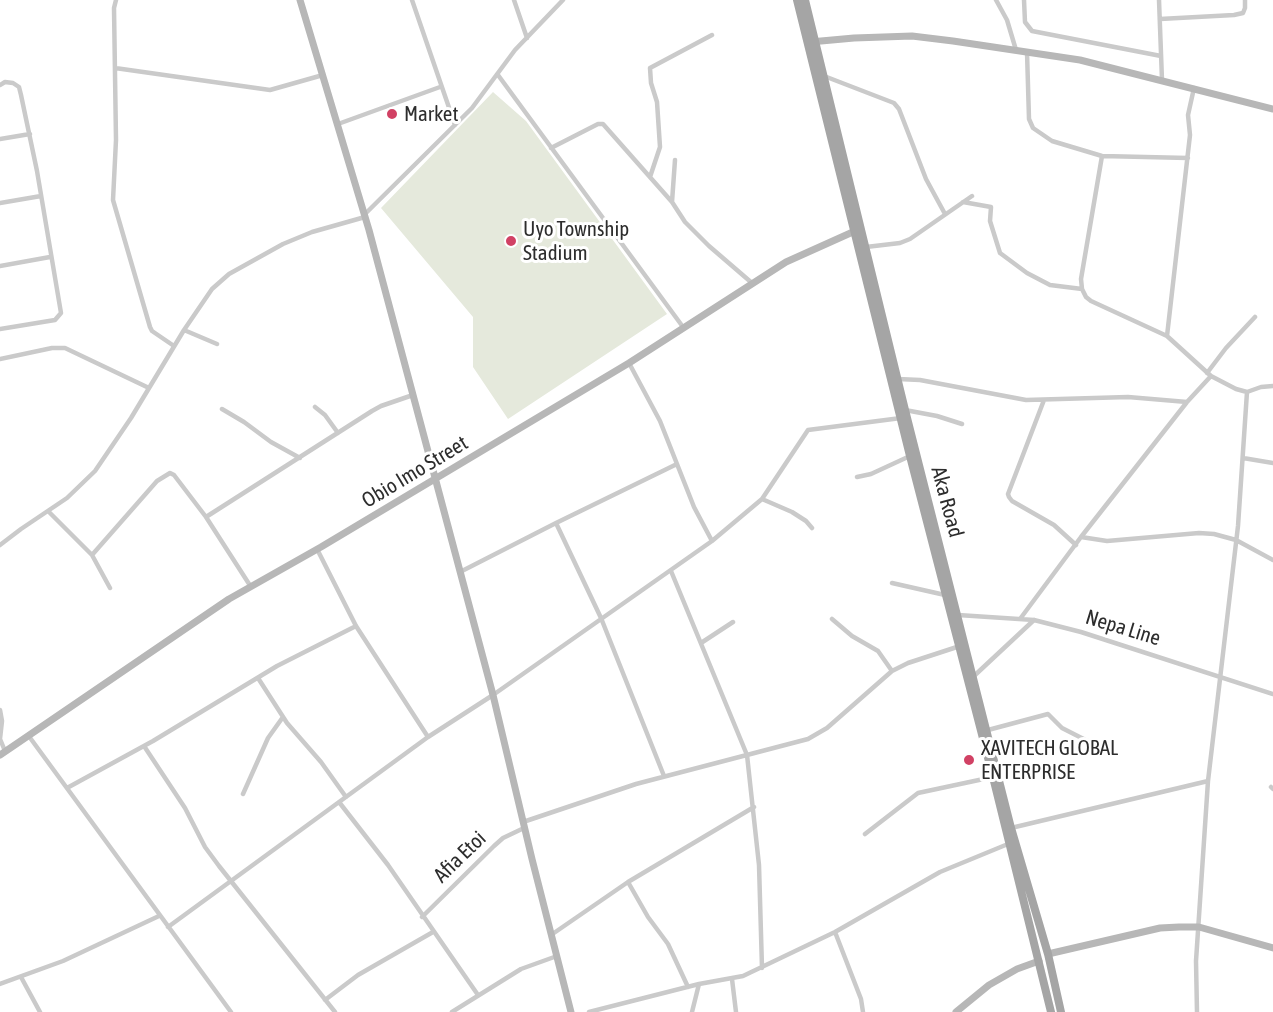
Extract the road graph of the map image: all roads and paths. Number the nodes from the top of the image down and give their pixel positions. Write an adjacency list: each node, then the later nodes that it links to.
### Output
1 (116, 0): 19 (street)
2 (300, 0): 20 (street)
3 (412, 0): 25 (street)
4 (514, 0): 14 (street)
5 (563, 0): 14 (street)
6 (797, 0): 15 (main road, Aka Road)
7 (805, 0): 15 (main road, Aka Road)
8 (996, 0): 16 (street)
9 (1024, 0): 18 (street)
10 (1159, 0): 12 (street)
11 (1245, 0): 12 (street)
12 (1160, 19): 18 (street)
13 (712, 35): 36 (street)
14 (527, 38): 21 (street)
15 (812, 42): 16 (street); 22 (main road, Aka Road); 44 (main road, Aka Road)
16 (1016, 51): 17 (street)
17 (1027, 52): 23 (street); 33 (street)
18 (1161, 56): 23 (street)
19 (115, 68): 20 (street); 56 (street)
20 (322, 75): 28 (street)
21 (498, 75): 29 (street); 32 (street)
22 (824, 76): 42 (street); 45 (main road, Aka Road)
23 (1162, 80): 26 (street)
24 (0, 85): 30 (street)
25 (440, 87): 28 (street); 29 (street)
26 (1194, 88): 27 (street); 34 (street)
27 (1273, 109)
28 (338, 124): 43 (street)
29 (454, 125): 43 (street)
30 (30, 134): 31 (street); 37 (street)
31 (0, 139)
32 (551, 148): 36 (street); 51 (street)
33 (1102, 156): 34 (street); 49 (street)
34 (1188, 158): 54 (street)
35 (675, 160): 39 (street)
36 (650, 177): 39 (street)
37 (41, 196): 41 (street); 46 (street)
38 (972, 196): 40 (street)
39 (672, 202): 48 (street)
40 (963, 202): 42 (street); 49 (street)
41 (0, 203)
42 (945, 214): 45 (street)
43 (365, 218): 53 (street); 64 (street)
44 (855, 231): 48 (street, Obio Imo Street); 69 (main road, Aka Road)
45 (866, 247): 60 (main road, Aka Road)
46 (50, 257): 47 (street); 52 (street)
47 (0, 266)
48 (752, 283): 51 (street, Obio Imo Street)
49 (1082, 289): 54 (street)
50 (1255, 316): 59 (street)
51 (683, 327): 58 (street, Obio Imo Street)
52 (0, 329)
53 (184, 330): 55 (street); 56 (street)
54 (1167, 336): 59 (street)
55 (218, 344)
56 (174, 346): 62 (street)
57 (0, 359): 62 (street)
58 (629, 363): 76 (street); 78 (street, Obio Imo Street)
59 (1209, 374): 63 (street); 66 (street)
60 (898, 380): 65 (street); 69 (main road, Aka Road)
61 (1273, 386): 63 (street)
62 (149, 388): 80 (street)
63 (1247, 392): 74 (street)
64 (414, 396): 71 (street); 78 (street)
65 (1044, 400): 66 (street); 88 (street)
66 (1187, 402): 84 (street)
67 (315, 407): 71 (street)
68 (222, 410): 73 (street)
69 (903, 414): 70 (street); 72 (main road, Aka Road); 79 (street); 98 (main road, Aka Road)
70 (962, 424)
71 (338, 433): 73 (street)
72 (910, 456): 77 (street); 97 (main road, Aka Road)
73 (300, 458): 81 (street)
74 (1243, 458): 75 (street); 85 (street)
75 (1273, 463)
76 (677, 464): 82 (street); 86 (street)
77 (857, 477)
78 (436, 478): 89 (street, Obio Imo Street); 93 (street)
79 (762, 499): 83 (street); 86 (street)
80 (48, 511): 87 (street); 90 (street)
81 (206, 517): 90 (street); 95 (street)
82 (556, 523): 93 (street); 99 (street)
83 (812, 528)
84 (1081, 537): 85 (street); 88 (street)
85 (1236, 540): 91 (street); 109 (street)
86 (712, 541): 92 (street)
87 (0, 545)
88 (1076, 545): 101 (street)
89 (317, 549): 95 (street, Obio Imo Street); 104 (street)
90 (92, 555): 96 (street)
91 (1273, 560)
92 (672, 571): 99 (street); 105 (street)
93 (459, 573): 112 (street)
94 (892, 583): 97 (street)
95 (251, 587): 116 (street, Obio Imo Street)
96 (110, 588)
97 (945, 595): 106 (main road, Aka Road)
98 (958, 615): 101 (street, Nepa Line); 108 (main road, Aka Road)
99 (601, 618): 112 (street); 122 (street)
100 (832, 619): 107 (street)
101 (1020, 619): 102 (street, Nepa Line)
102 (1034, 620): 108 (street); 109 (street, Nepa Line)
103 (733, 622): 105 (street)
104 (356, 626): 110 (street); 117 (street)
105 (701, 643): 120 (street)
106 (960, 646): 107 (street, Afia Etoi); 123 (main road, Aka Road)
107 (892, 671): 120 (street, Afia Etoi)
108 (974, 676): 115 (main road, Aka Road)
109 (1221, 676): 111 (street, Nepa Line); 124 (street)
110 (258, 678): 114 (street); 118 (street)
111 (1273, 694)
112 (493, 695): 117 (street); 130 (street)
113 (0, 710): 119 (street)
114 (284, 717): 126 (street); 127 (street)
115 (988, 730): 121 (street); 131 (main road, Aka Road)
116 (28, 735): 119 (street, Obio Imo Street); 125 (street)
117 (428, 737): 127 (street)
118 (144, 746): 125 (street); 134 (street)
119 (3, 753)
120 (747, 755): 122 (street, Afia Etoi); 129 (street)
121 (1115, 755)
122 (664, 776): 130 (street, Afia Etoi)
123 (993, 777): 132 (street); 133 (main road, Aka Road)
124 (1208, 781): 131 (street); 139 (street)
125 (67, 788): 136 (street)
126 (243, 794)
127 (346, 797): 128 (street)
128 (339, 802): 134 (street); 137 (street)
129 (754, 807): 135 (street); 147 (street)
130 (524, 825): 137 (street, Afia Etoi); 142 (street)
131 (1011, 828): 144 (main road, Aka Road)
132 (865, 834)
133 (1008, 844): 141 (street); 146 (main road, Aka Road)
134 (231, 881): 138 (street); 154 (street)
135 (628, 882): 142 (street); 152 (street)
136 (159, 916): 138 (street); 148 (street)
137 (422, 917): 140 (street)
138 (168, 927): 156 (street)
139 (1199, 927): 143 (street); 144 (street); 167 (street)
140 (433, 932): 153 (street); 154 (street)
141 (835, 933): 147 (street); 163 (street)
142 (551, 935): 145 (street)
143 (1273, 948)
144 (1048, 954): 166 (main road, Aka Road)
145 (557, 956): 153 (street); 159 (street)
146 (1039, 961): 164 (street); 165 (main road, Aka Road)
147 (762, 968): 149 (street)
148 (21, 977): 150 (street); 155 (street)
149 (732, 979): 151 (street); 162 (street)
150 (0, 984)
151 (699, 984): 152 (street); 161 (street)
152 (688, 987): 160 (street)
153 (478, 995): 158 (street)
154 (325, 1000): 157 (street)
155 (40, 1012)
156 (231, 1012)
157 (335, 1012)
158 (452, 1012)
159 (571, 1012)
160 (589, 1012)
161 (692, 1012)
162 (736, 1012)
163 (863, 1012)
164 (956, 1012)
165 (1051, 1012)
166 (1061, 1012)
167 (1197, 1012)

